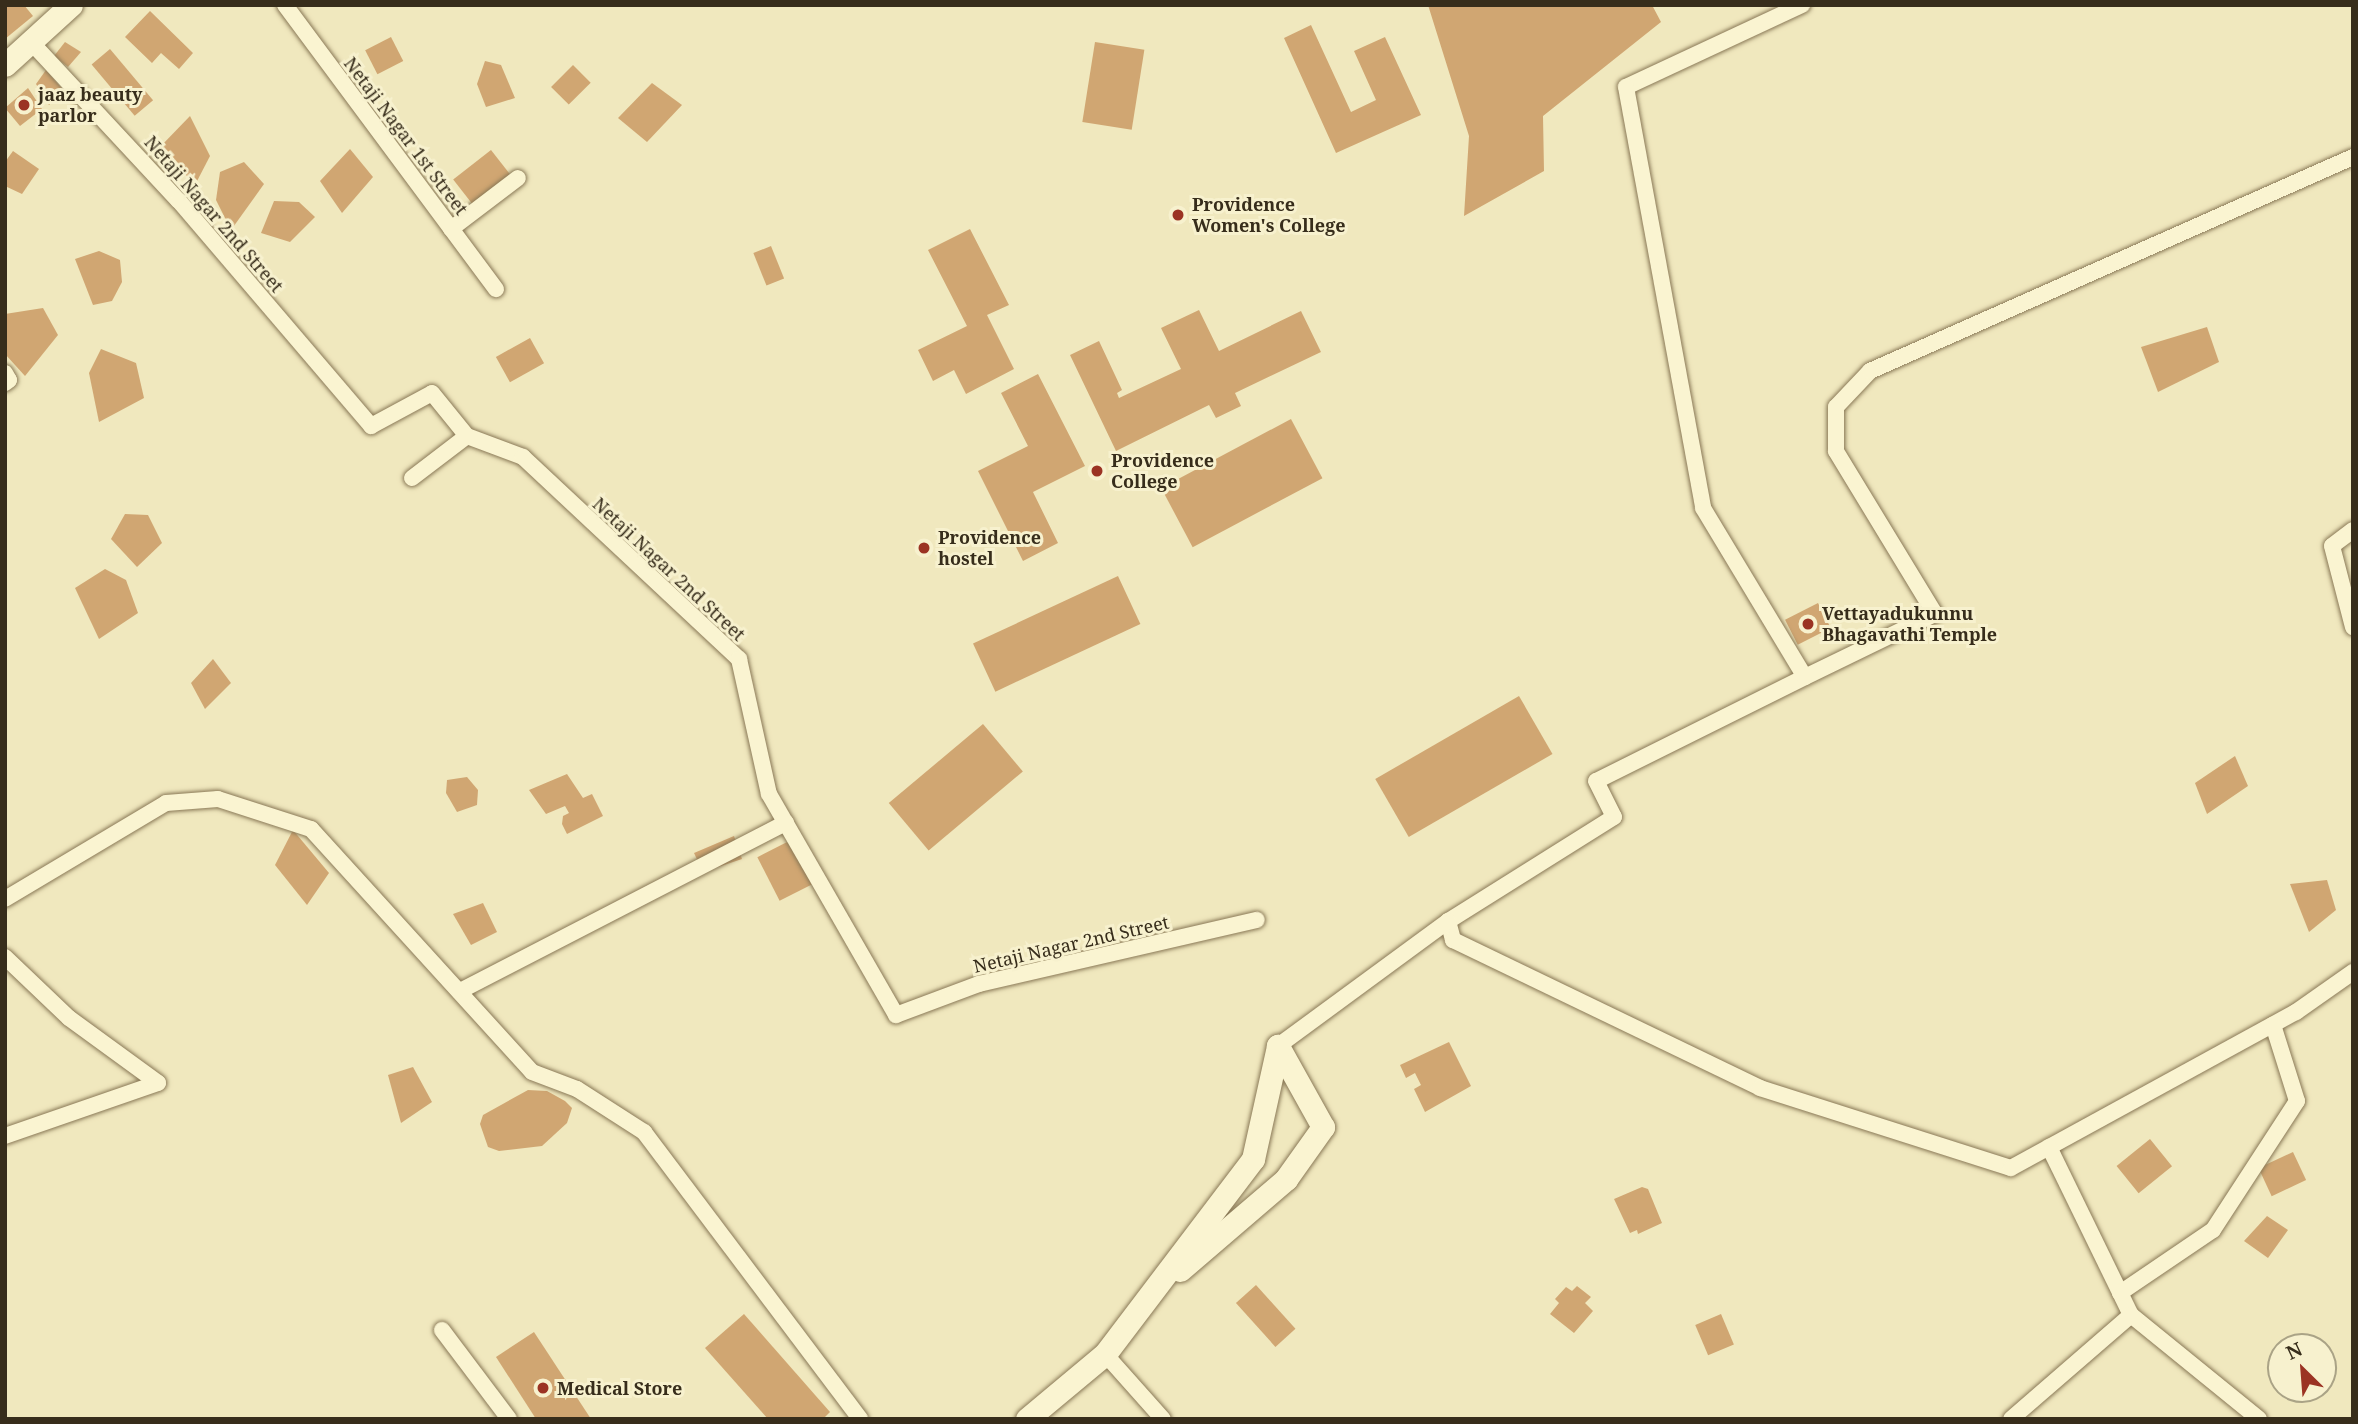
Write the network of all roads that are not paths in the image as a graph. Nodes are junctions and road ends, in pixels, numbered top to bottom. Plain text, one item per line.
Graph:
1 (71, 5) edge
2 (285, 5) edge
3 (1802, 5) edge
4 (31, 42) junction
5 (5, 65) edge
6 (2353, 157) edge
7 (518, 178) dead end
8 (451, 229) junction
9 (496, 289) dead end
10 (5, 373) edge
11 (5, 383) edge
12 (467, 436) junction
13 (412, 478) dead end
14 (2353, 530) edge
15 (2353, 627) edge
16 (1805, 677) junction
17 (786, 823) junction
18 (5, 899) edge
19 (1257, 920) dead end
20 (1448, 921) junction
21 (5, 957) edge
22 (2353, 972) edge
23 (460, 991) junction
24 (2273, 1025) junction
25 (1278, 1046) junction
26 (5, 1136) edge
27 (2049, 1147) junction
28 (2120, 1293) junction
29 (1151, 1294) junction
30 (2131, 1315) junction
31 (442, 1329) dead end
32 (1105, 1354) junction
33 (509, 1419) edge
34 (860, 1419) edge
35 (1027, 1419) edge
36 (1163, 1419) edge
37 (2011, 1419) edge
38 (2259, 1419) edge

1 - 4 street
2 - 8 street, Netaji Nagar 1st Street
3 - 16 street
4 - 5 street
4 - 12 street, Netaji Nagar 2nd Street
6 - 16 street
7 - 8 street
8 - 9 street, Netaji Nagar 1st Street
10 - 11 street
12 - 13 street
12 - 17 street, Netaji Nagar 2nd Street
14 - 15 street
16 - 20 street
17 - 19 street, Netaji Nagar 2nd Street
17 - 23 street
18 - 23 street
20 - 25 street
20 - 27 street
21 - 26 street
22 - 24 street
23 - 34 street
24 - 27 street
24 - 28 street
25 - 29 street
25 - 29 street
27 - 28 street
28 - 30 street
29 - 32 street
30 - 37 street
30 - 38 street
31 - 33 street
32 - 35 street
32 - 36 street

